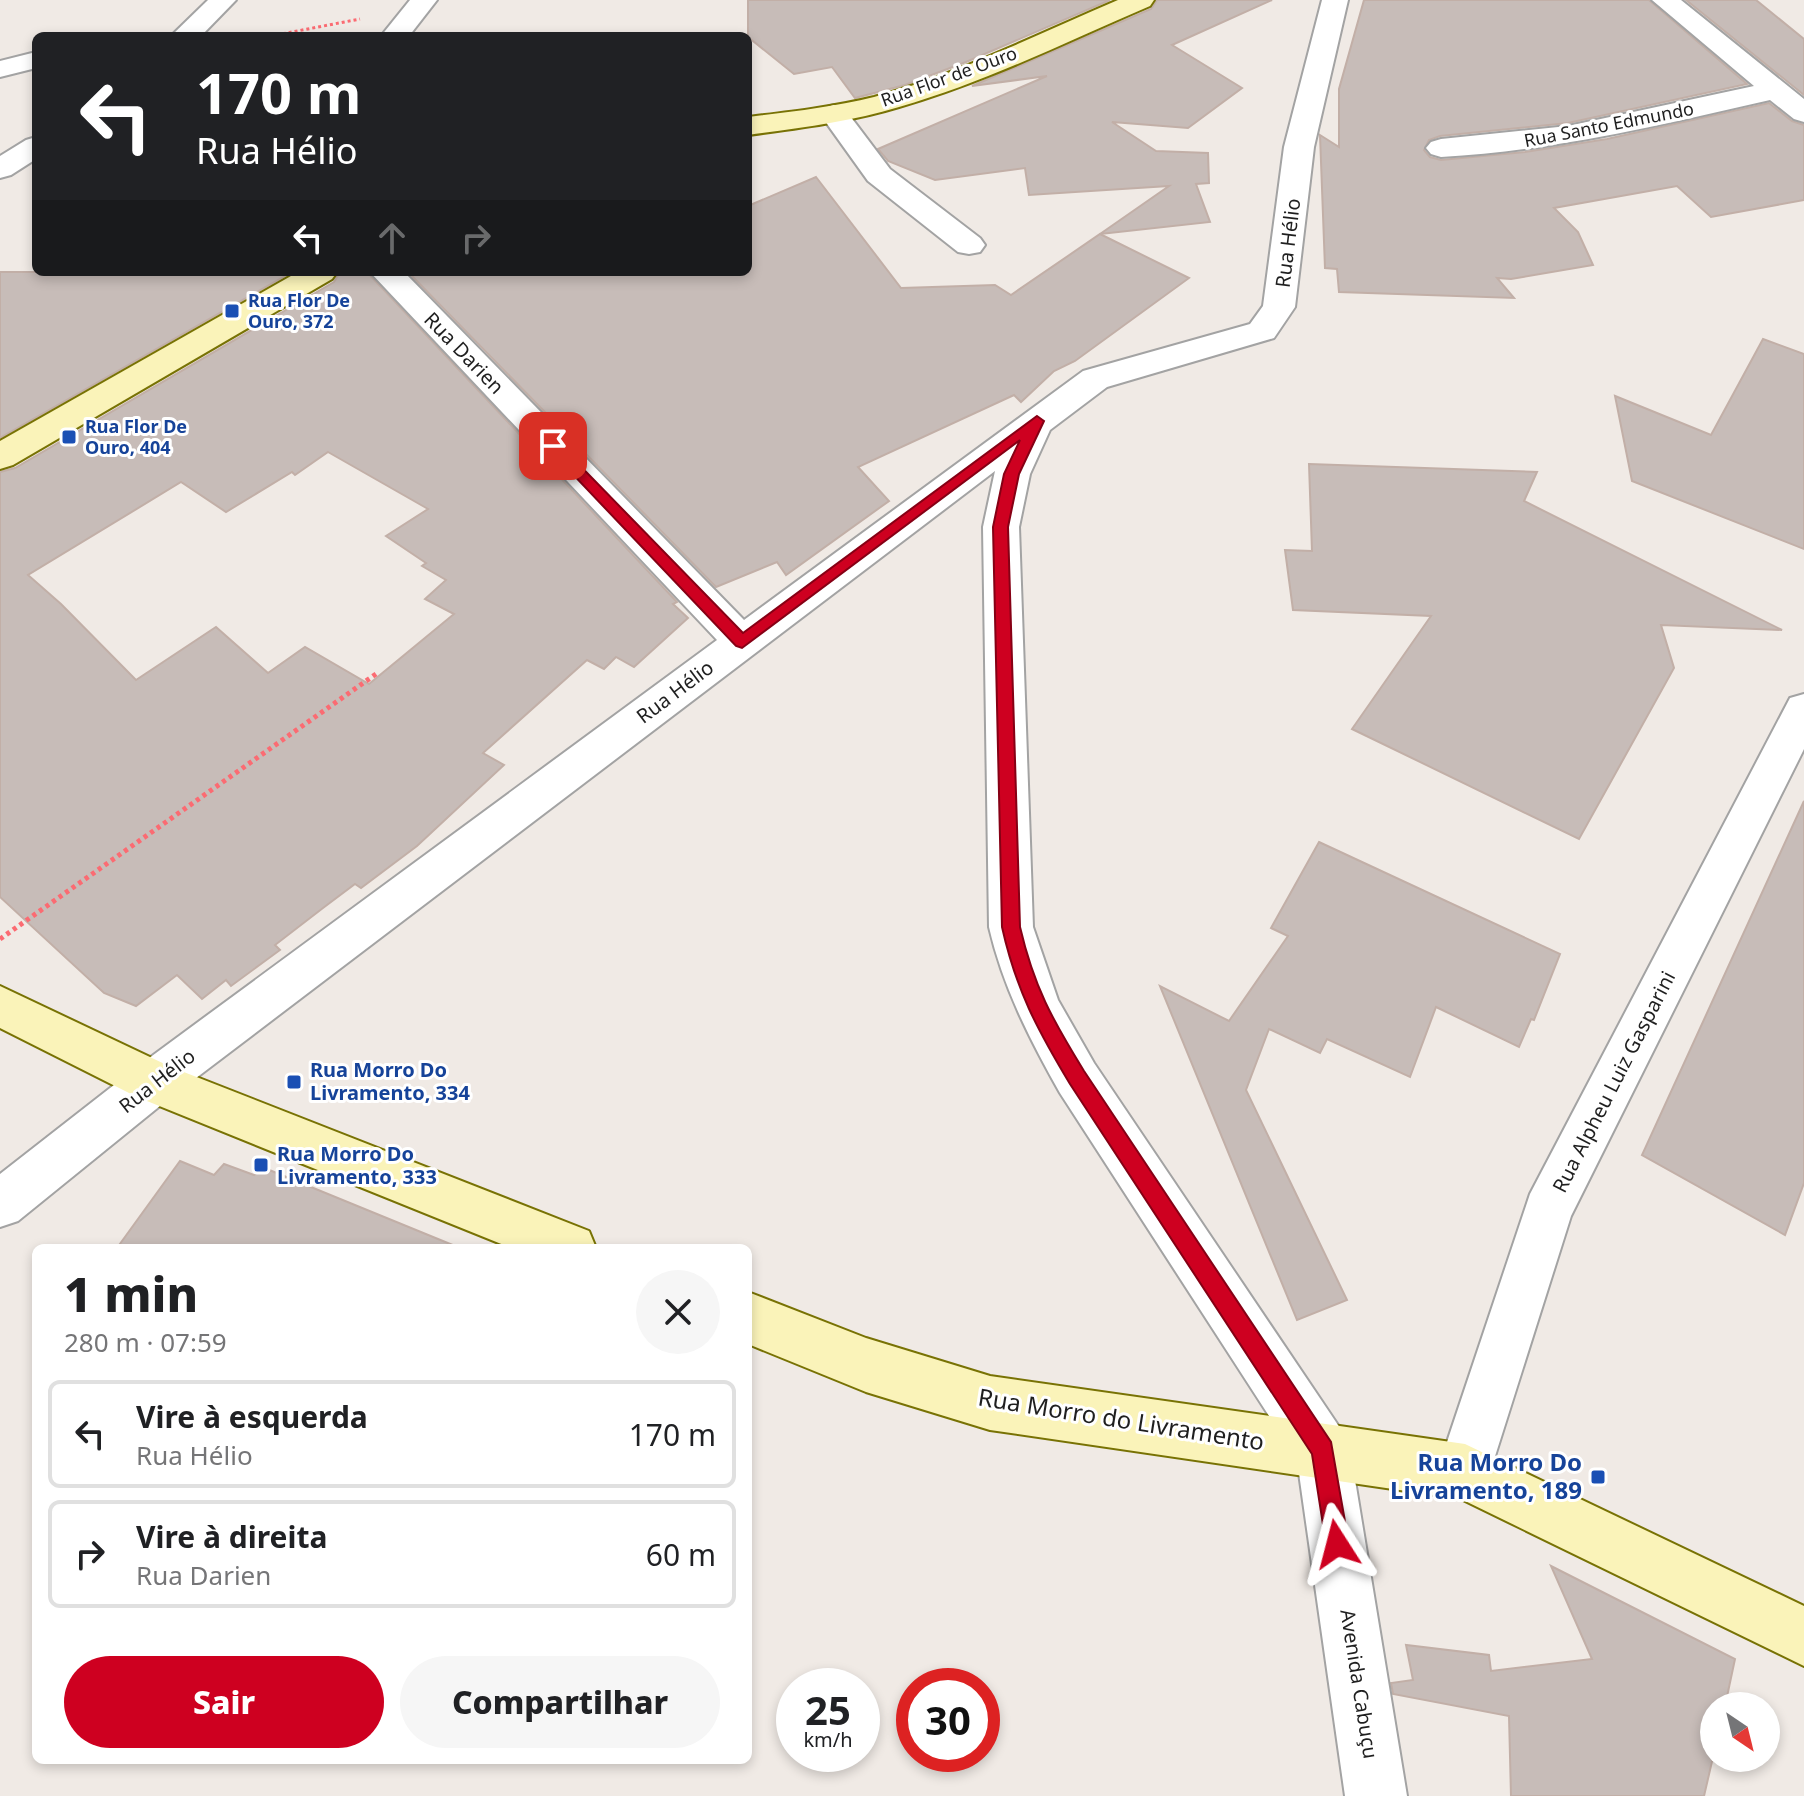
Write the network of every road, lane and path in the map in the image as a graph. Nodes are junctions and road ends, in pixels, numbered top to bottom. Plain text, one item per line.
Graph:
1 (223, 0) edge
2 (1141, 0) edge
3 (1335, 0) edge
4 (1665, 0) edge
5 (420, 4) edge
6 (181, 32) edge
7 (290, 32) edge
8 (398, 32) edge
9 (32, 61) edge
10 (0, 69) edge
11 (1776, 90) junction
12 (1804, 113) edge
13 (834, 114) junction
14 (752, 125) edge
15 (1441, 148) dead end
16 (32, 149) edge
17 (0, 169) edge
18 (969, 245) dead end
19 (314, 276) edge
20 (390, 276) edge
21 (1037, 421) junction
22 (0, 457) edge
23 (742, 642) junction
24 (376, 674) dead end
25 (1804, 709) edge
26 (0, 939) edge
27 (0, 1006) edge
28 (154, 1082) junction
29 (0, 1204) edge
30 (561, 1244) edge
31 (752, 1320) edge
32 (1323, 1450) junction
33 (1465, 1472) junction
34 (1804, 1637) edge
35 (1376, 1796) edge

1 - 6 street
2 - 13 street, Rua Flor de Ouro
3 - 21 street, Rua Hélio
4 - 11 street
5 - 7 path
5 - 8 street
9 - 10 street
11 - 12 street
11 - 15 street, Rua Santo Edmundo
13 - 14 street, Rua Flor de Ouro
13 - 18 street
16 - 17 street
19 - 22 street
20 - 23 street, Rua Darien
21 - 23 street, Rua Hélio
21 - 32 street, Avenida Cabuçu
23 - 28 street, Rua Hélio
24 - 26 path
25 - 33 street, Rua Alpheu Luiz Gasparini
27 - 28 street
28 - 29 street, Rua Hélio
28 - 30 street
31 - 32 street, Rua Morro do Livramento
32 - 33 street, Rua Morro do Livramento
32 - 35 street, Avenida Cabuçu
33 - 34 street, Rua Morro do Livramento

